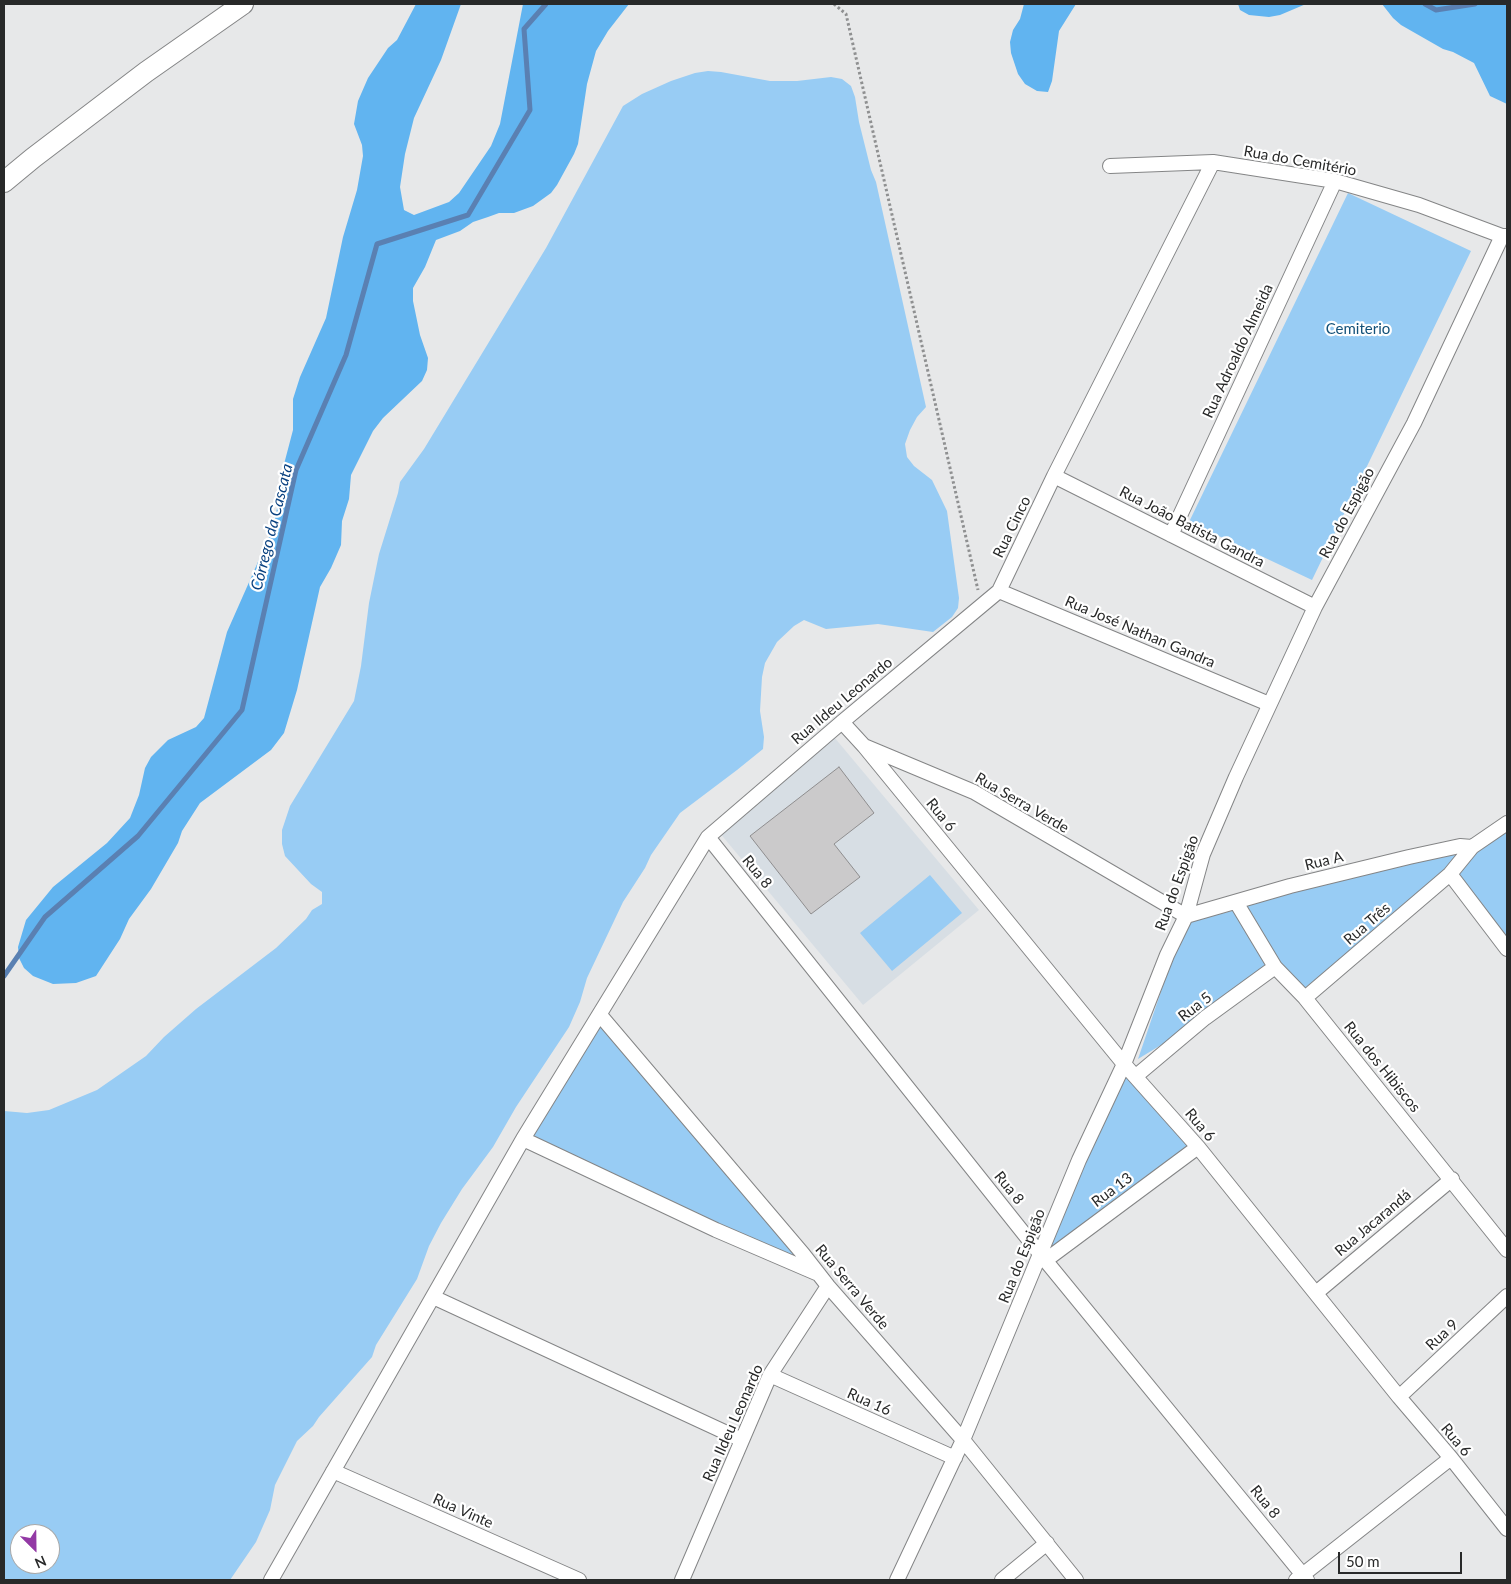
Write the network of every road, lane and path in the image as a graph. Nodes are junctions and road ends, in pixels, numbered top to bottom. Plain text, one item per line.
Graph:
1 (243, 4) edge
2 (834, 4) edge
3 (1213, 162) junction
4 (1110, 166) dead end
5 (1335, 181) junction
6 (4, 182) edge
7 (1504, 236) edge
8 (1054, 476) junction
9 (1170, 535) junction
10 (999, 591) junction
11 (982, 605) junction
12 (1315, 607) junction
13 (1269, 704) junction
14 (842, 722) junction
15 (864, 746) junction
16 (1507, 823) edge
17 (708, 837) junction
18 (1472, 847) junction
19 (1450, 874) junction
20 (1236, 902) junction
21 (1186, 916) junction
22 (1507, 949) edge
23 (1276, 967) junction
24 (1305, 998) junction
25 (600, 1016) junction
26 (1124, 1064) junction
27 (1136, 1076) junction
28 (523, 1139) junction
29 (1198, 1147) junction
30 (1452, 1179) junction
31 (1507, 1250) edge
32 (1044, 1257) junction
33 (818, 1274) junction
34 (828, 1286) junction
35 (1316, 1293) junction
36 (1507, 1296) edge
37 (433, 1297) junction
38 (770, 1375) junction
39 (1399, 1397) junction
40 (742, 1440) junction
41 (963, 1440) junction
42 (955, 1458) junction
43 (1451, 1458) junction
44 (333, 1471) junction
45 (1507, 1529) edge
46 (1047, 1544) junction
47 (1302, 1578) edge
48 (271, 1580) edge
49 (579, 1580) edge
50 (682, 1580) edge
51 (898, 1580) edge
52 (1002, 1580) edge
53 (1076, 1580) edge

1 - 6 street
2 - 11 path
3 - 4 street, Rua do Cemitério
3 - 5 street, Rua do Cemitério
3 - 8 street, Rua Cinco
5 - 7 street, Rua do Cemitério
5 - 9 street, Rua Adroaldo Almeida
7 - 12 street, Rua do Espigão
8 - 9 street, Rua João Batista Gandra
8 - 10 street, Rua Cinco
9 - 12 street, Rua João Batista Gandra
10 - 11 street, Rua Ildeu Leonardo
10 - 13 street, Rua José Nathan Gandra
11 - 14 street, Rua Ildeu Leonardo
12 - 13 street, Rua do Espigão
13 - 21 street, Rua do Espigão
14 - 15 street, Rua Serra Verde
14 - 17 street, Rua Ildeu Leonardo
15 - 21 street, Rua Serra Verde
15 - 26 street, Rua 6
16 - 18 street
17 - 25 street, Rua Ildeu Leonardo
17 - 32 street, Rua 8
18 - 19 street, Rua Três
18 - 20 street, Rua A
19 - 22 street
19 - 24 street, Rua Três
20 - 21 street, Rua A
20 - 23 street, Rua dos Hibiscos
21 - 26 street, Rua do Espigão
23 - 24 street, Rua dos Hibiscos
23 - 27 street, Rua 5
24 - 30 street, Rua dos Hibiscos
25 - 28 street, Rua Ildeu Leonardo
25 - 33 street, Rua Serra Verde
26 - 27 street, Rua 6
26 - 32 street, Rua do Espigão
27 - 29 street, Rua 6
28 - 33 street
28 - 37 street, Rua Ildeu Leonardo
29 - 32 street, Rua 13
29 - 35 street, Rua 6
30 - 31 street, Rua dos Hibiscos
30 - 35 street, Rua Jacarandá
32 - 41 street, Rua do Espigão
32 - 47 street, Rua 8
33 - 34 street, Rua Serra Verde
34 - 38 street, Rua Ildeu Leonardo
34 - 41 street, Rua Serra Verde
35 - 39 street, Rua 6
36 - 39 street, Rua 9
37 - 40 street
37 - 44 street, Rua Ildeu Leonardo
38 - 40 street, Rua Ildeu Leonardo
38 - 42 street, Rua 16
39 - 43 street, Rua 6
40 - 50 street, Rua Ildeu Leonardo
41 - 42 street, Rua do Espigão
41 - 46 street, Rua Serra Verde
42 - 51 street, Rua do Espigão
43 - 45 street, Rua 6
43 - 47 street
44 - 48 street, Rua Ildeu Leonardo
44 - 49 street, Rua Vinte
46 - 52 street
46 - 53 street, Rua Serra Verde

